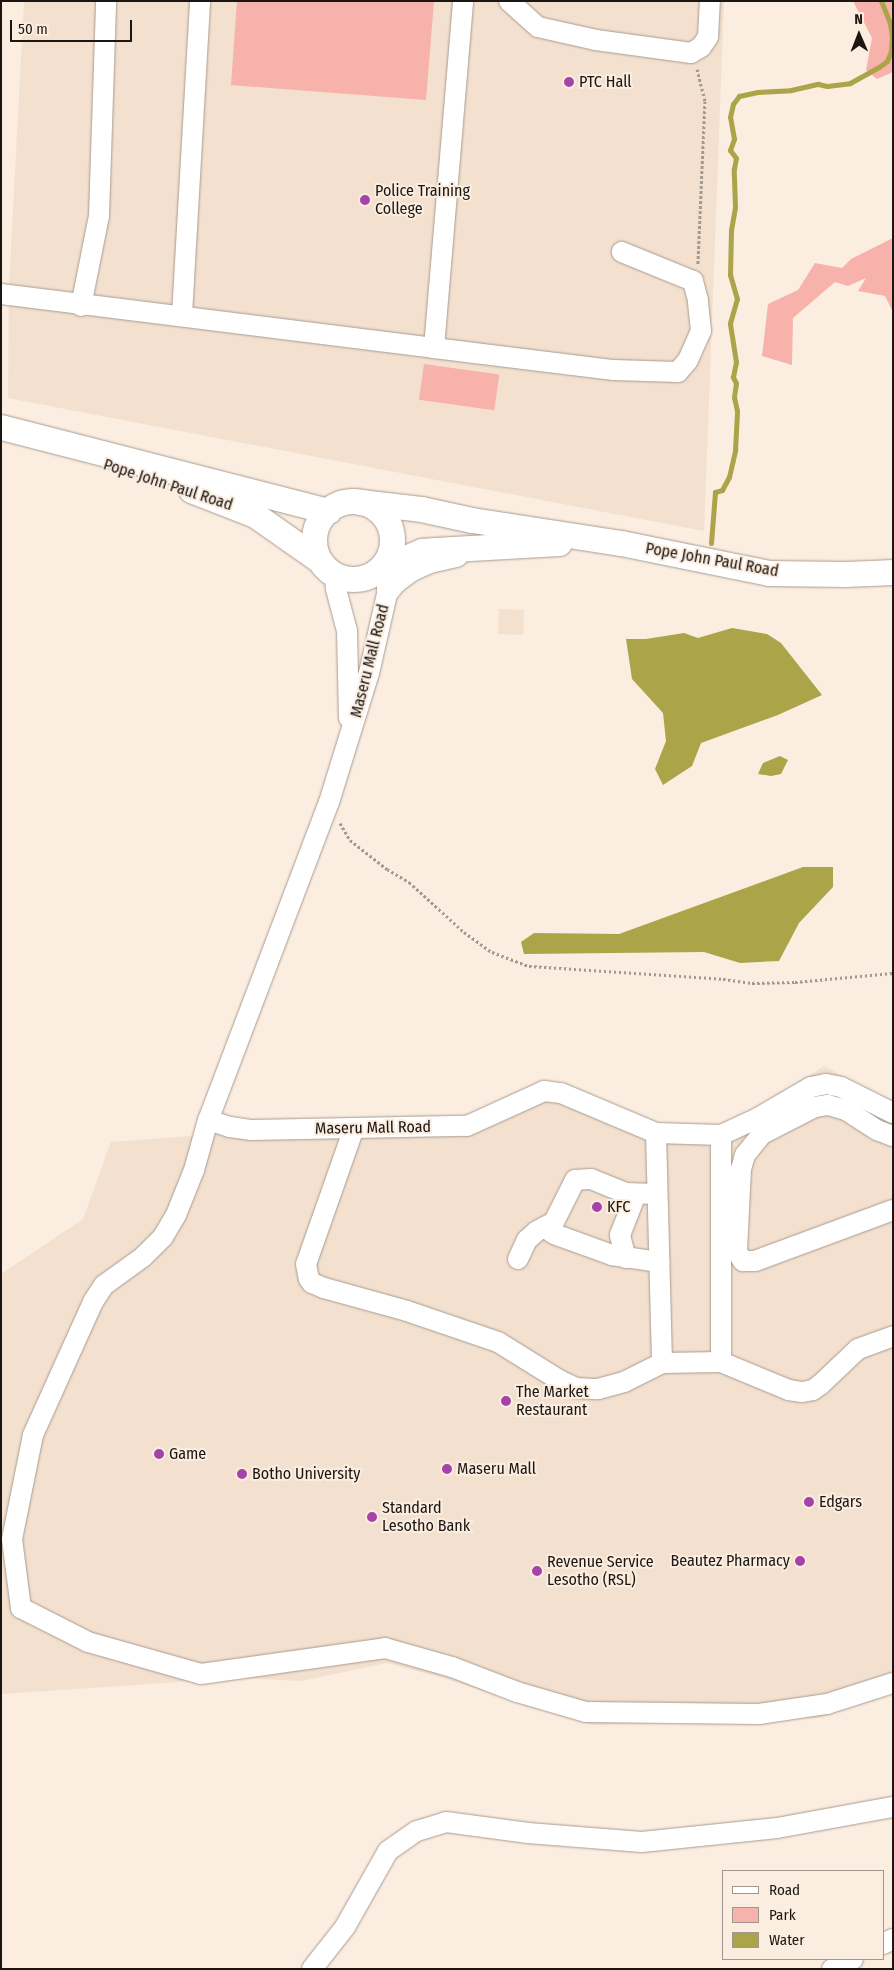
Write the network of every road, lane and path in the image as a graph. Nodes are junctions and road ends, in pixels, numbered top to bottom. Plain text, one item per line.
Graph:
1 (106, 1) edge
2 (200, 1) edge
3 (463, 1) edge
4 (509, 1) edge
5 (710, 1) edge
6 (691, 53) junction
7 (622, 252) dead end
8 (693, 281) junction
9 (1, 294) edge
10 (81, 306) junction
11 (182, 315) junction
12 (434, 348) junction
13 (1, 427) edge
14 (35, 435) junction
15 (360, 502) junction
16 (328, 511) junction
17 (621, 543) junction
18 (486, 547) junction
19 (384, 564) junction
20 (327, 567) junction
21 (893, 572) edge
22 (387, 594) junction
23 (344, 757) junction
24 (329, 802) junction
25 (893, 973) edge
26 (893, 1113) edge
27 (208, 1120) junction
28 (760, 1126) junction
29 (354, 1128) junction
30 (656, 1133) junction
31 (721, 1135) junction
32 (893, 1136) edge
33 (636, 1194) junction
34 (657, 1194) junction
35 (893, 1210) edge
36 (544, 1227) junction
37 (626, 1258) junction
38 (518, 1259) dead end
39 (660, 1262) junction
40 (893, 1336) edge
41 (721, 1362) junction
42 (662, 1363) junction
43 (893, 1683) edge
44 (893, 1807) edge
45 (851, 1960) edge
46 (312, 1969) edge
47 (832, 1969) edge

1 - 10 street
2 - 11 street
3 - 12 street
4 - 6 street
5 - 6 street
6 - 8 path
7 - 8 street
8 - 12 street
9 - 10 street
10 - 11 street
11 - 12 street
13 - 14 main road, Pope John Paul Road
14 - 16 main road, Pope John Paul Road
14 - 20 main road, Pope John Paul Road
15 - 16 main road
15 - 17 main road, Pope John Paul Road
15 - 19 main road
16 - 20 main road
17 - 18 main road, Pope John Paul Road
17 - 21 main road, Pope John Paul Road
18 - 19 main road, Pope John Paul Road
18 - 22 street
19 - 20 main road
19 - 22 street, Maseru Mall Road
20 - 23 street, Maseru Mall Road
22 - 23 street, Maseru Mall Road
23 - 24 street, Maseru Mall Road
24 - 25 path
24 - 27 street, Maseru Mall Road
26 - 28 street, Maseru Mall Road
27 - 29 street, Maseru Mall Road
27 - 43 street
28 - 31 street, Maseru Mall Road
28 - 32 street
28 - 35 street
29 - 30 street, Maseru Mall Road
29 - 42 street
30 - 31 street, Maseru Mall Road
30 - 34 street
31 - 41 street
33 - 34 street
33 - 36 street
33 - 37 street
34 - 39 street
36 - 37 street
36 - 38 street
37 - 39 street
39 - 42 street
40 - 41 street
41 - 42 street
44 - 46 street
45 - 47 street

